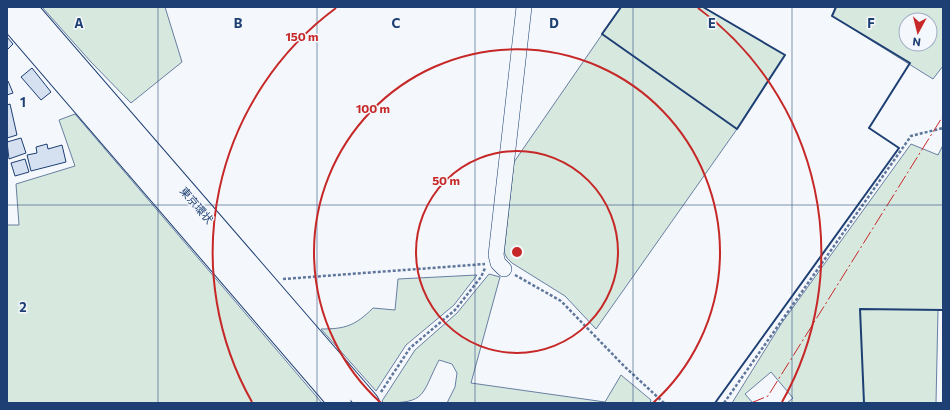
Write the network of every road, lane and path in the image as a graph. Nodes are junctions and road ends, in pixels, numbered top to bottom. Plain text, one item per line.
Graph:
1 (25, 7) edge
2 (524, 7) edge
3 (7, 16) edge
4 (943, 128) edge
5 (504, 269) joint
6 (261, 280) junction
7 (374, 398) edge
8 (340, 403) edge
9 (664, 403) edge
10 (724, 403) edge

1 - 6 highway, 東京環状
2 - 5 street
3 - 8 highway, 東京環状
4 - 10 path
5 - 9 path
6 - 7 highway, 東京環状
6 - 7 path

